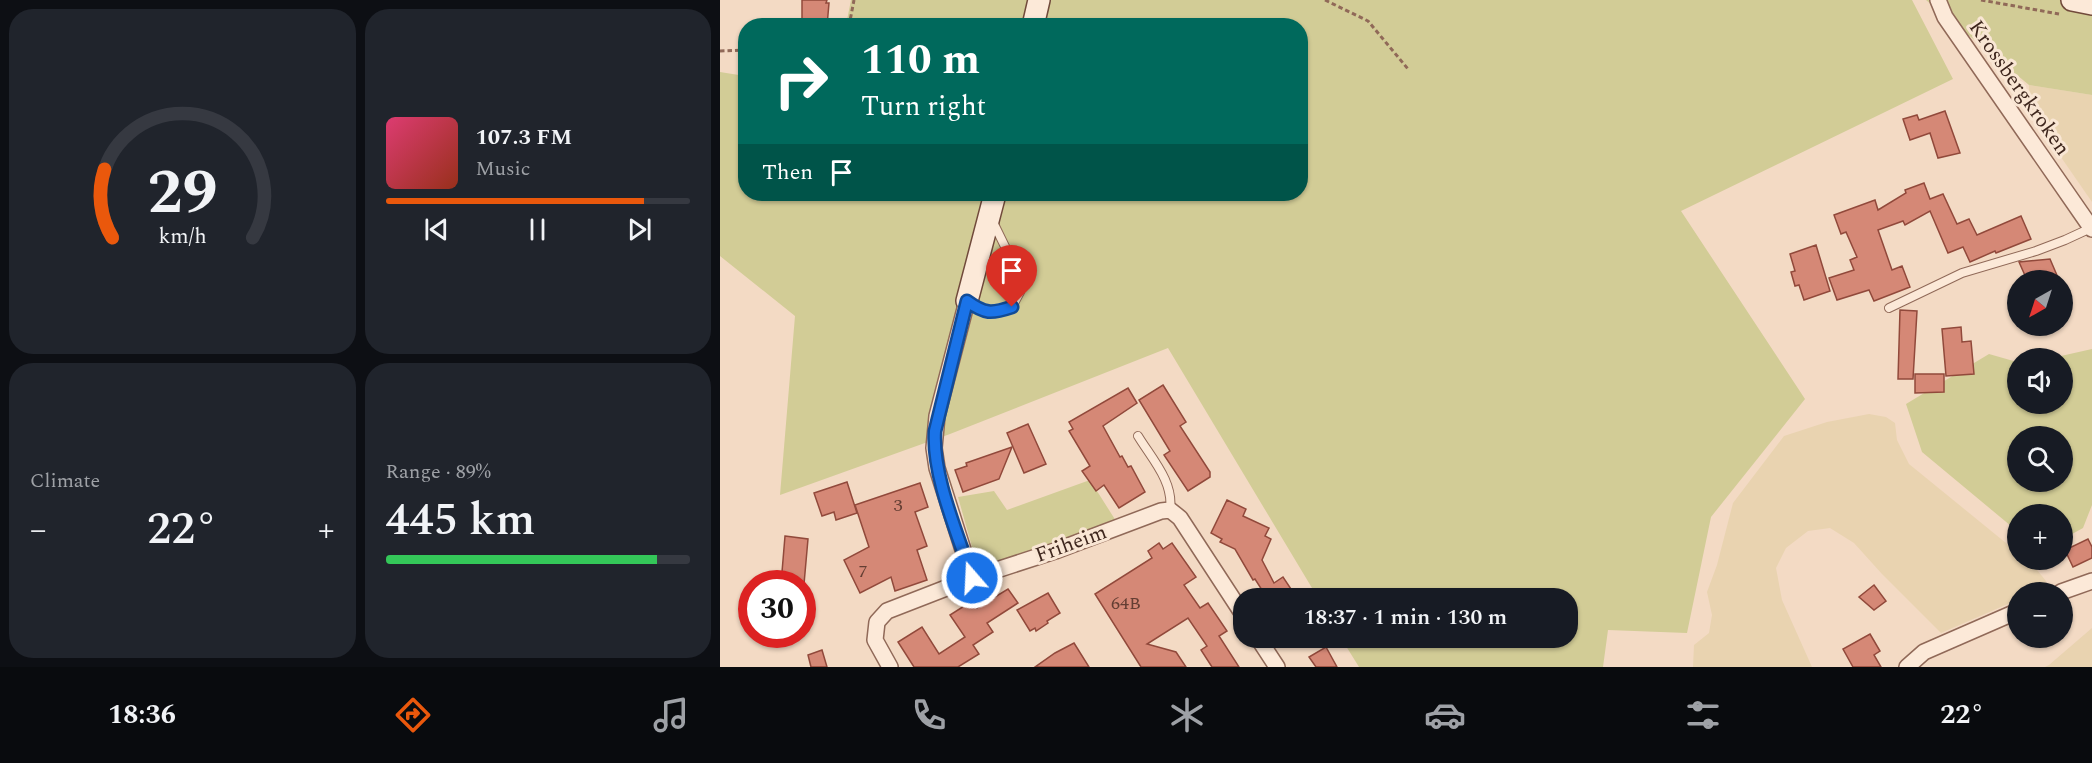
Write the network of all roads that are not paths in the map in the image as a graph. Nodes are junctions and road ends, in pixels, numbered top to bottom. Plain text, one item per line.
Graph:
1 (1039, 0) edge
2 (1938, 0) edge
3 (2092, 4) edge
4 (2065, 7) edge
5 (1035, 18) edge
6 (993, 201) edge
7 (990, 216) junction
8 (2091, 228) edge
9 (967, 301) junction
10 (1889, 308) dead end
11 (1138, 436) dead end
12 (1170, 510) junction
13 (972, 578) junction
14 (2092, 581) edge
15 (2073, 588) edge
16 (1233, 599) edge
17 (2007, 616) edge
18 (1265, 648) edge
19 (890, 667) edge
20 (1277, 667) edge
21 (1907, 667) edge

1 - 5 street
2 - 8 street, Krossbergkroken
3 - 4 street
6 - 7 street
7 - 9 street
7 - 9 lane
8 - 10 lane, Krossbergkroken
9 - 13 street
11 - 12 lane
12 - 13 street, Friheim
12 - 16 street
13 - 19 street, Friheim
14 - 15 street
17 - 21 street
18 - 20 street

